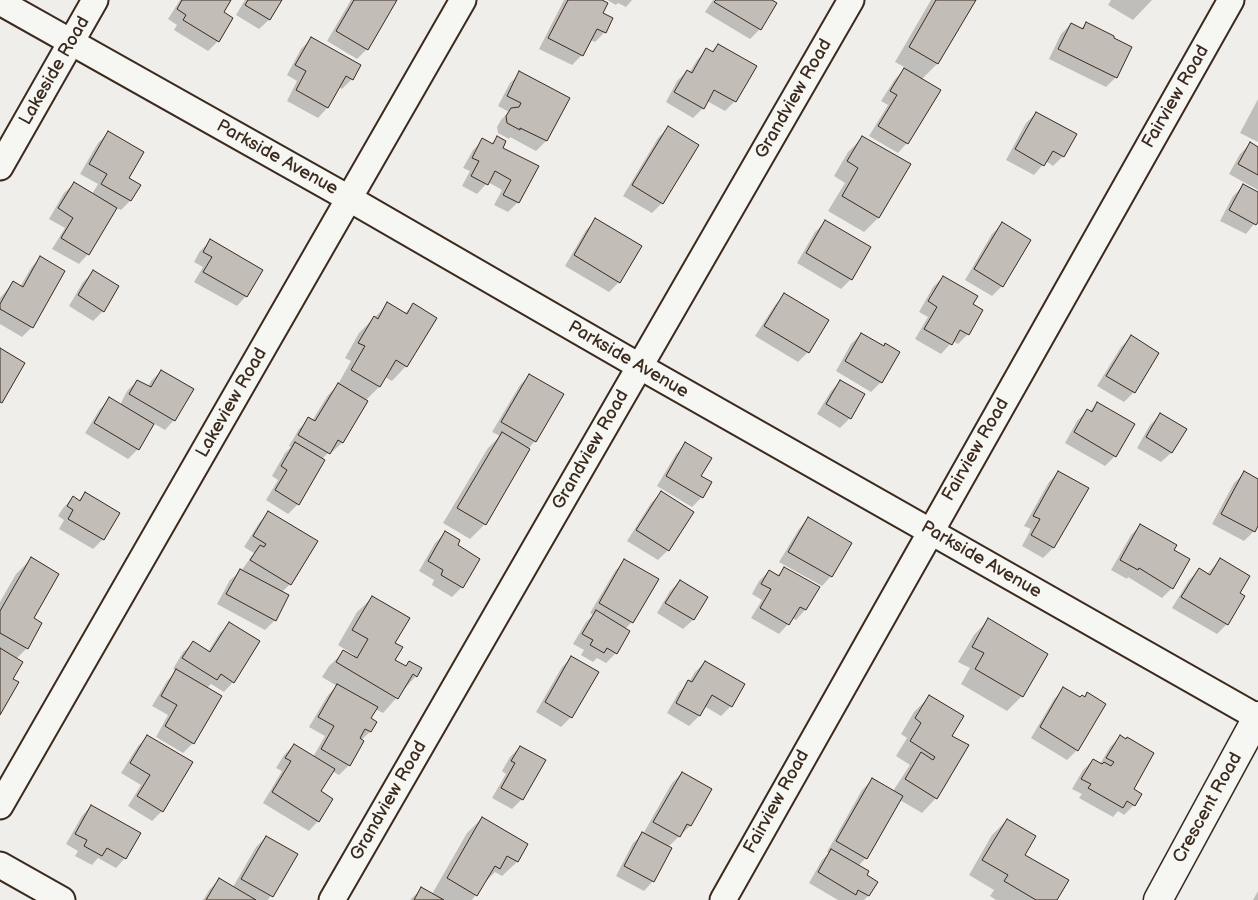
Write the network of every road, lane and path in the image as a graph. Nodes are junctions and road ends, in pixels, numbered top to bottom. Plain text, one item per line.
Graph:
1 (95, 0) edge
2 (463, 0) edge
3 (851, 0) edge
4 (1232, 0) edge
5 (0, 2) edge
6 (71, 42) junction
7 (0, 167) edge
8 (350, 198) junction
9 (639, 366) junction
10 (930, 531) junction
11 (1258, 716) edge
12 (0, 806) edge
13 (0, 865) edge
14 (62, 900) edge
15 (332, 900) edge
16 (722, 900) edge
17 (1158, 900) edge

1 - 6 street, Lakeside Road
2 - 8 street, Lakeview Road
3 - 9 street, Grandview Road
4 - 10 street, Fairview Road
5 - 6 street, Parkside Avenue
6 - 7 street, Lakeside Road
6 - 8 street, Parkside Avenue
8 - 9 street, Parkside Avenue
8 - 12 street, Lakeview Road
9 - 10 street, Parkside Avenue
9 - 15 street, Grandview Road
10 - 11 street, Parkside Avenue
10 - 16 street, Fairview Road
11 - 17 street, Crescent Road
13 - 14 street

